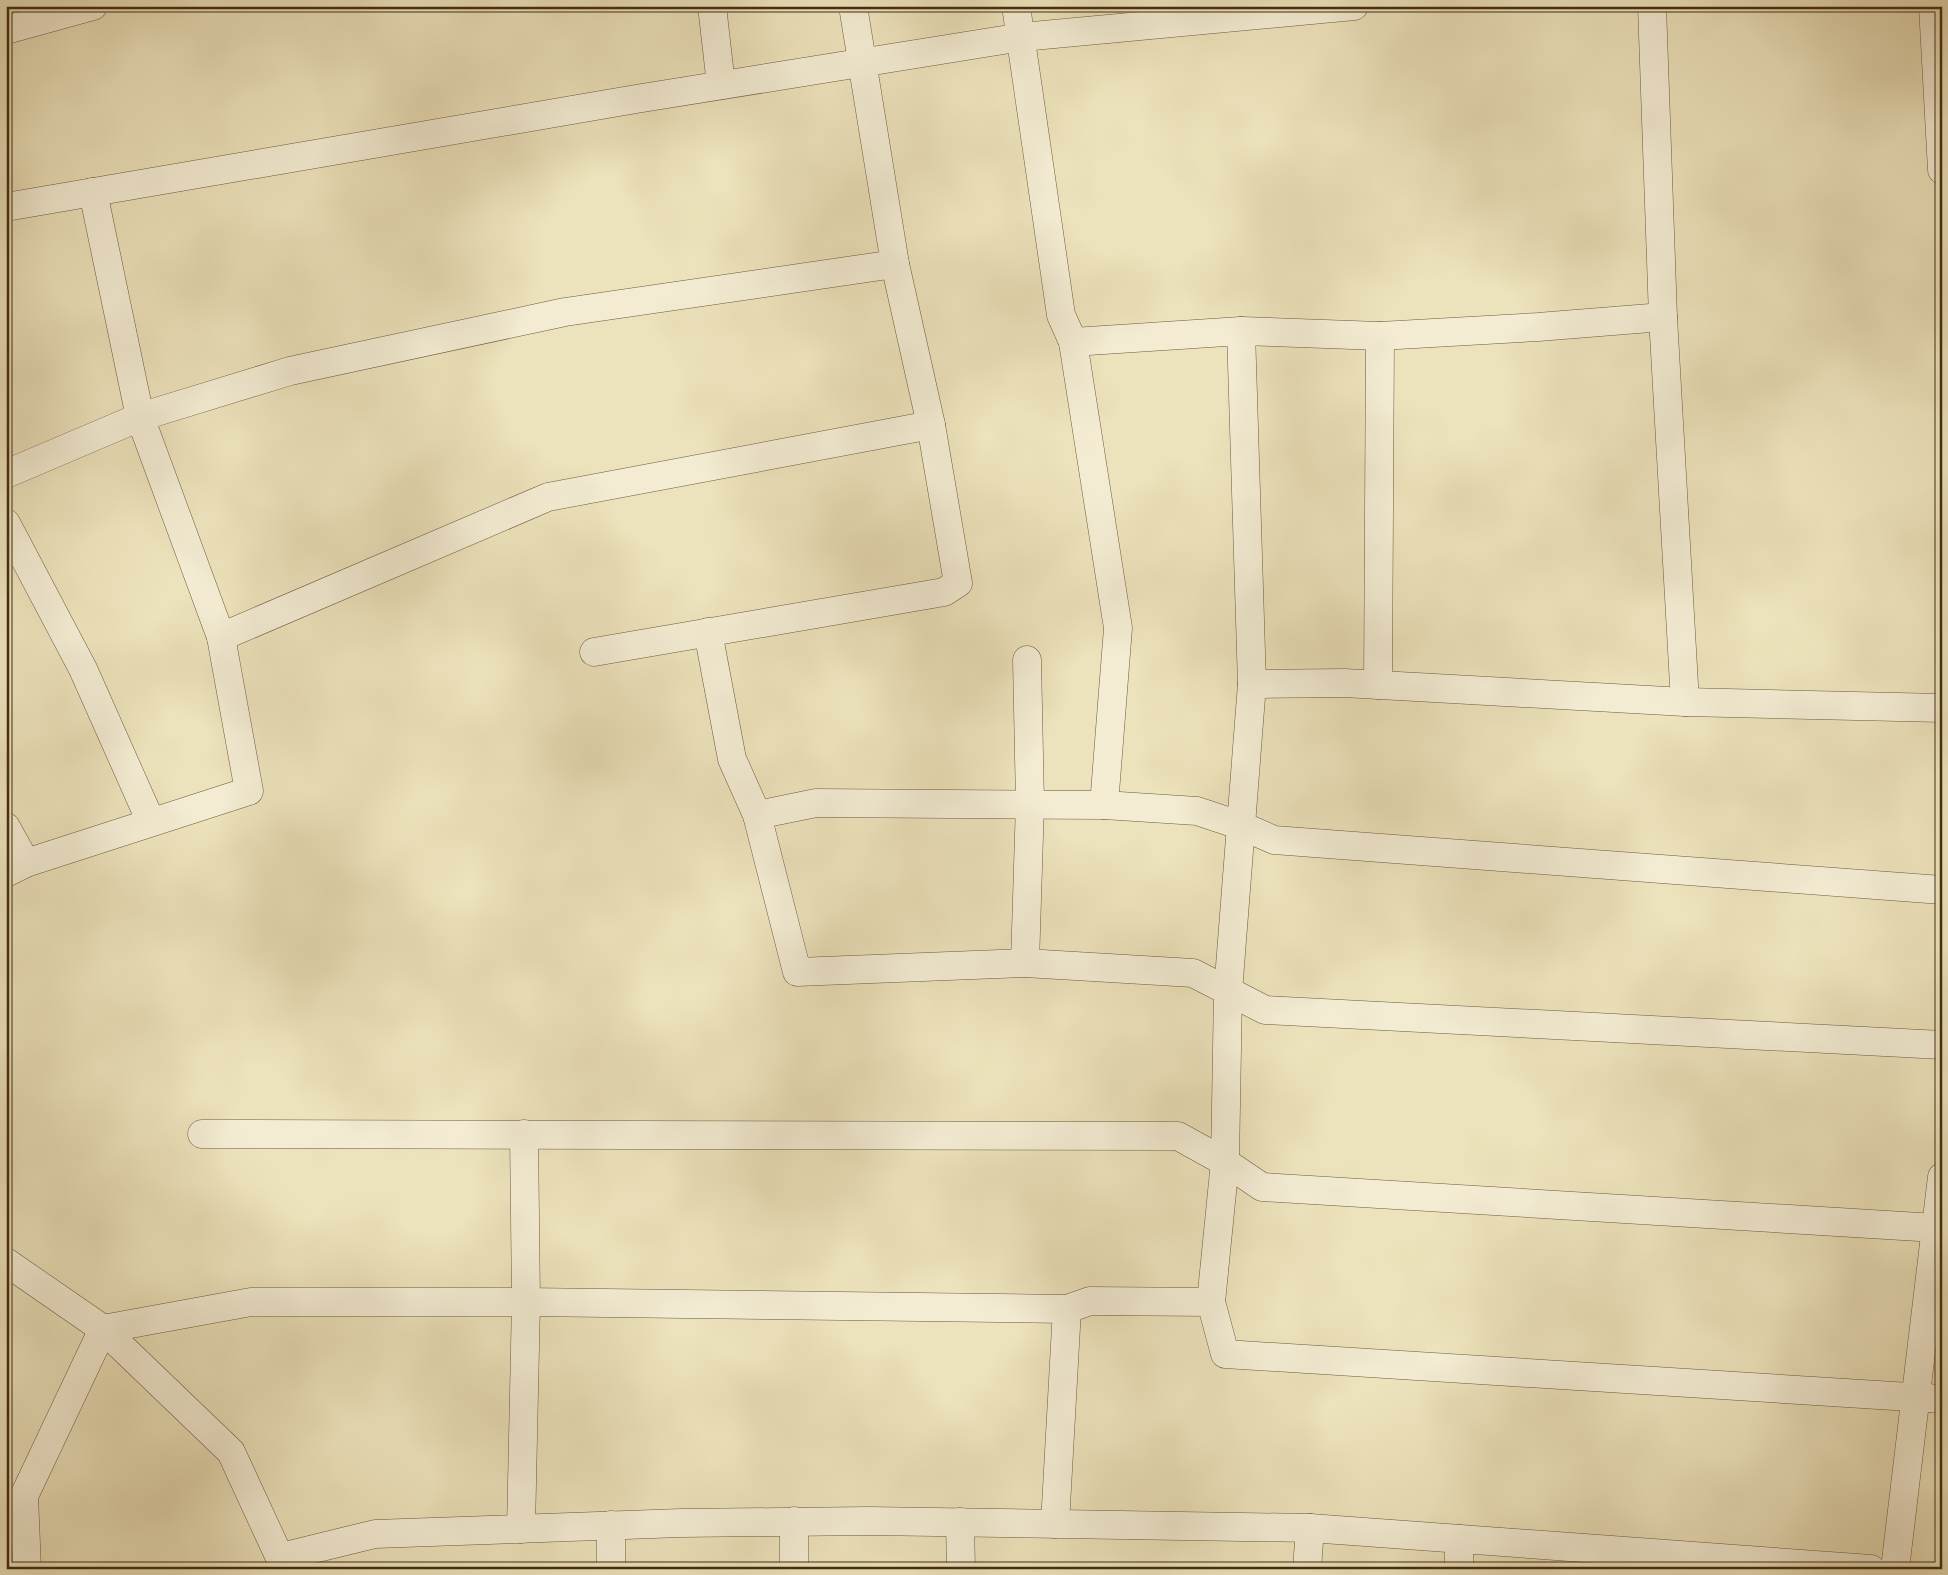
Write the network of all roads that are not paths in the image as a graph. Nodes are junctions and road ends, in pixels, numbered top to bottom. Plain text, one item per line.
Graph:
1 (93, 6) edge
2 (712, 6) edge
3 (854, 6) edge
4 (1016, 6) edge
5 (1354, 6) edge
6 (1652, 6) edge
7 (1933, 6) edge
8 (1320, 8) edge
9 (1161, 15) edge
10 (6, 30) edge
11 (1022, 37) junction
12 (861, 63) junction
13 (720, 85) junction
14 (1942, 170) edge
15 (93, 192) junction
16 (6, 207) edge
17 (895, 264) junction
18 (1663, 317) junction
19 (1241, 331) junction
20 (1380, 336) junction
21 (1073, 342) junction
22 (140, 417) junction
23 (932, 426) junction
24 (6, 474) edge
25 (6, 523) edge
26 (708, 632) junction
27 (221, 637) junction
28 (594, 652) dead end
29 (1027, 660) dead end
30 (1252, 684) junction
31 (1378, 685) junction
32 (1685, 702) junction
33 (1942, 708) edge
34 (1030, 803) junction
35 (1104, 805) junction
36 (757, 815) junction
37 (151, 822) junction
38 (1242, 826) junction
39 (6, 827) edge
40 (16, 868) edge
41 (1942, 890) edge
42 (1025, 963) junction
43 (1228, 992) junction
44 (1942, 1045) edge
45 (202, 1134) dead end
46 (524, 1134) junction
47 (1224, 1162) junction
48 (1942, 1177) edge
49 (1936, 1228) junction
50 (6, 1262) edge
51 (526, 1302) junction
52 (1211, 1302) junction
53 (1067, 1308) junction
54 (103, 1329) junction
55 (1929, 1398) edge
56 (794, 1521) junction
57 (960, 1522) junction
58 (1055, 1524) junction
59 (610, 1526) junction
60 (521, 1528) junction
61 (1310, 1528) junction
62 (1459, 1539) junction
63 (1626, 1560) edge
64 (283, 1563) edge
65 (1744, 1564) edge
66 (27, 1569) edge
67 (611, 1569) edge
68 (794, 1569) edge
69 (962, 1569) edge
70 (1307, 1569) edge
71 (1459, 1569) edge
72 (1871, 1569) edge
73 (1896, 1569) edge

1 - 10 street
2 - 13 street
3 - 12 street
4 - 11 street
5 - 8 street
6 - 18 street
7 - 14 street
8 - 9 street
9 - 11 street
11 - 12 street
11 - 21 street
12 - 13 street
12 - 17 street
13 - 15 street
15 - 16 street
15 - 22 street
17 - 22 street
17 - 23 street
18 - 20 street
18 - 32 street
19 - 20 street
19 - 21 street
19 - 30 street
20 - 31 street
21 - 35 street
22 - 24 street
22 - 27 street
23 - 26 street
23 - 27 street
25 - 37 street
26 - 28 street
26 - 36 street
27 - 37 street
29 - 34 street
30 - 31 street
30 - 38 street
31 - 32 street
32 - 33 street
34 - 35 street
34 - 36 street
34 - 42 street
35 - 38 street
36 - 42 street
37 - 40 street
38 - 41 street
38 - 43 street
39 - 40 street
42 - 43 street
43 - 44 street
43 - 47 street
45 - 46 street
46 - 47 street
46 - 51 street
47 - 49 street
47 - 52 street
48 - 49 street
49 - 55 street
50 - 54 street
51 - 53 street
51 - 54 street
51 - 60 street
52 - 53 street
52 - 55 street
53 - 58 street
54 - 64 street
54 - 66 street
55 - 73 street
56 - 57 street
56 - 59 street
56 - 68 street
57 - 58 street
57 - 69 street
58 - 61 street
59 - 60 street
59 - 67 street
60 - 64 street
61 - 62 street
61 - 70 street
62 - 63 street
62 - 71 street
63 - 65 street
65 - 72 street

